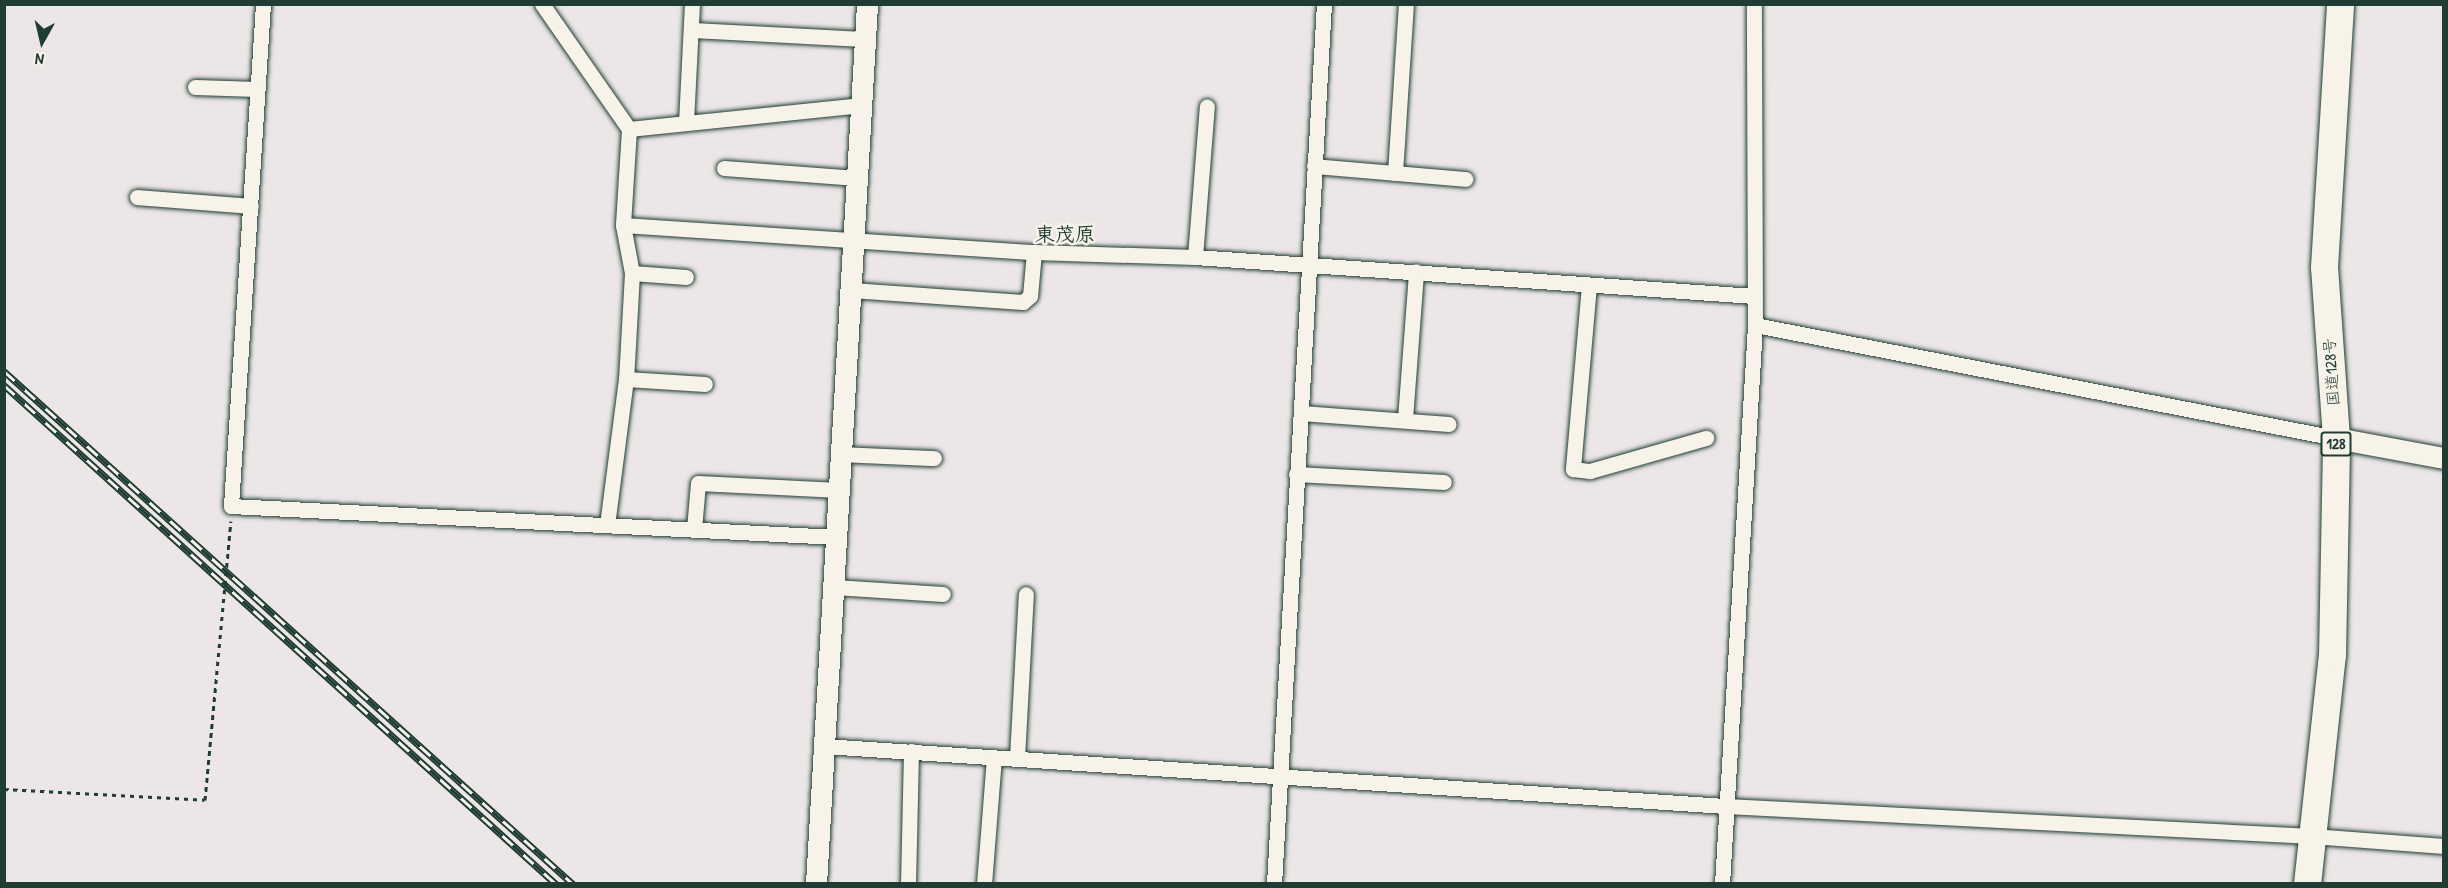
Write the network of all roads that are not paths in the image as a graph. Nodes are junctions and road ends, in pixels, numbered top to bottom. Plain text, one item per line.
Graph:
1 (263, 4) edge
2 (542, 4) edge
3 (692, 4) edge
4 (867, 4) edge
5 (1324, 4) edge
6 (1406, 4) edge
7 (1754, 4) edge
8 (2340, 4) edge
9 (691, 30) junction
10 (865, 39) junction
11 (195, 87) dead end
12 (257, 89) junction
13 (862, 105) junction
14 (1207, 106) dead end
15 (686, 122) junction
16 (629, 129) junction
17 (1314, 166) junction
18 (724, 168) dead end
19 (1395, 173) junction
20 (857, 178) junction
21 (1465, 179) dead end
22 (137, 197) dead end
23 (251, 206) junction
24 (623, 225) junction
25 (854, 238) junction
26 (1034, 252) junction
27 (1195, 257) junction
28 (1307, 265) junction
29 (1416, 272) junction
30 (632, 273) junction
31 (686, 277) dead end
32 (1589, 285) junction
33 (851, 290) junction
34 (1754, 296) junction
35 (1755, 326) junction
36 (626, 379) junction
37 (705, 384) dead end
38 (1301, 413) junction
39 (1405, 419) junction
40 (1449, 424) dead end
41 (1706, 438) dead end
42 (2336, 438) junction
43 (841, 454) junction
44 (934, 458) dead end
45 (2444, 458) edge
46 (1296, 474) junction
47 (1444, 482) dead end
48 (839, 490) junction
49 (607, 525) junction
50 (694, 529) junction
51 (836, 537) junction
52 (834, 587) junction
53 (943, 594) dead end
54 (1026, 594) dead end
55 (824, 746) junction
56 (911, 751) junction
57 (994, 757) junction
58 (1017, 758) junction
59 (1279, 774) junction
60 (1726, 806) junction
61 (2312, 836) junction
62 (2444, 846) edge
63 (816, 884) edge
64 (908, 884) edge
65 (984, 884) edge
66 (1274, 884) edge
67 (1722, 884) edge
68 (2307, 884) edge

1 - 12 street
2 - 16 street
3 - 9 street
4 - 10 street
5 - 17 street
6 - 19 street
7 - 34 street
8 - 42 highway, 国道128号 / 128
9 - 10 street
9 - 15 street
10 - 13 street
11 - 12 street
12 - 23 street
13 - 15 street
13 - 20 street
14 - 27 street
15 - 16 street
16 - 24 street
17 - 19 street
17 - 28 street
18 - 20 street
19 - 21 street
20 - 25 street
22 - 23 street
23 - 49 street
24 - 25 street
24 - 30 street
25 - 26 street
25 - 33 street
26 - 27 street
26 - 33 street
27 - 28 street
28 - 29 street
28 - 38 street
29 - 32 street
29 - 39 street
30 - 31 street
30 - 36 street
32 - 34 street
32 - 41 street
33 - 43 street
34 - 35 street
35 - 42 street
35 - 60 street
36 - 37 street
36 - 49 street
38 - 39 street
38 - 46 street
39 - 40 street
42 - 45 street
42 - 61 highway, 国道128号 / 128
43 - 44 street
43 - 48 street
46 - 47 street
46 - 59 street
48 - 50 street
48 - 51 street
49 - 50 street
50 - 51 street
51 - 52 street
52 - 53 street
52 - 55 street
54 - 58 street
55 - 56 street
55 - 63 street
56 - 57 street
56 - 64 street
57 - 58 street
57 - 65 street
58 - 59 street
59 - 60 street
59 - 66 street
60 - 61 street
60 - 67 street
61 - 62 street
61 - 68 highway, 国道128号 / 128

